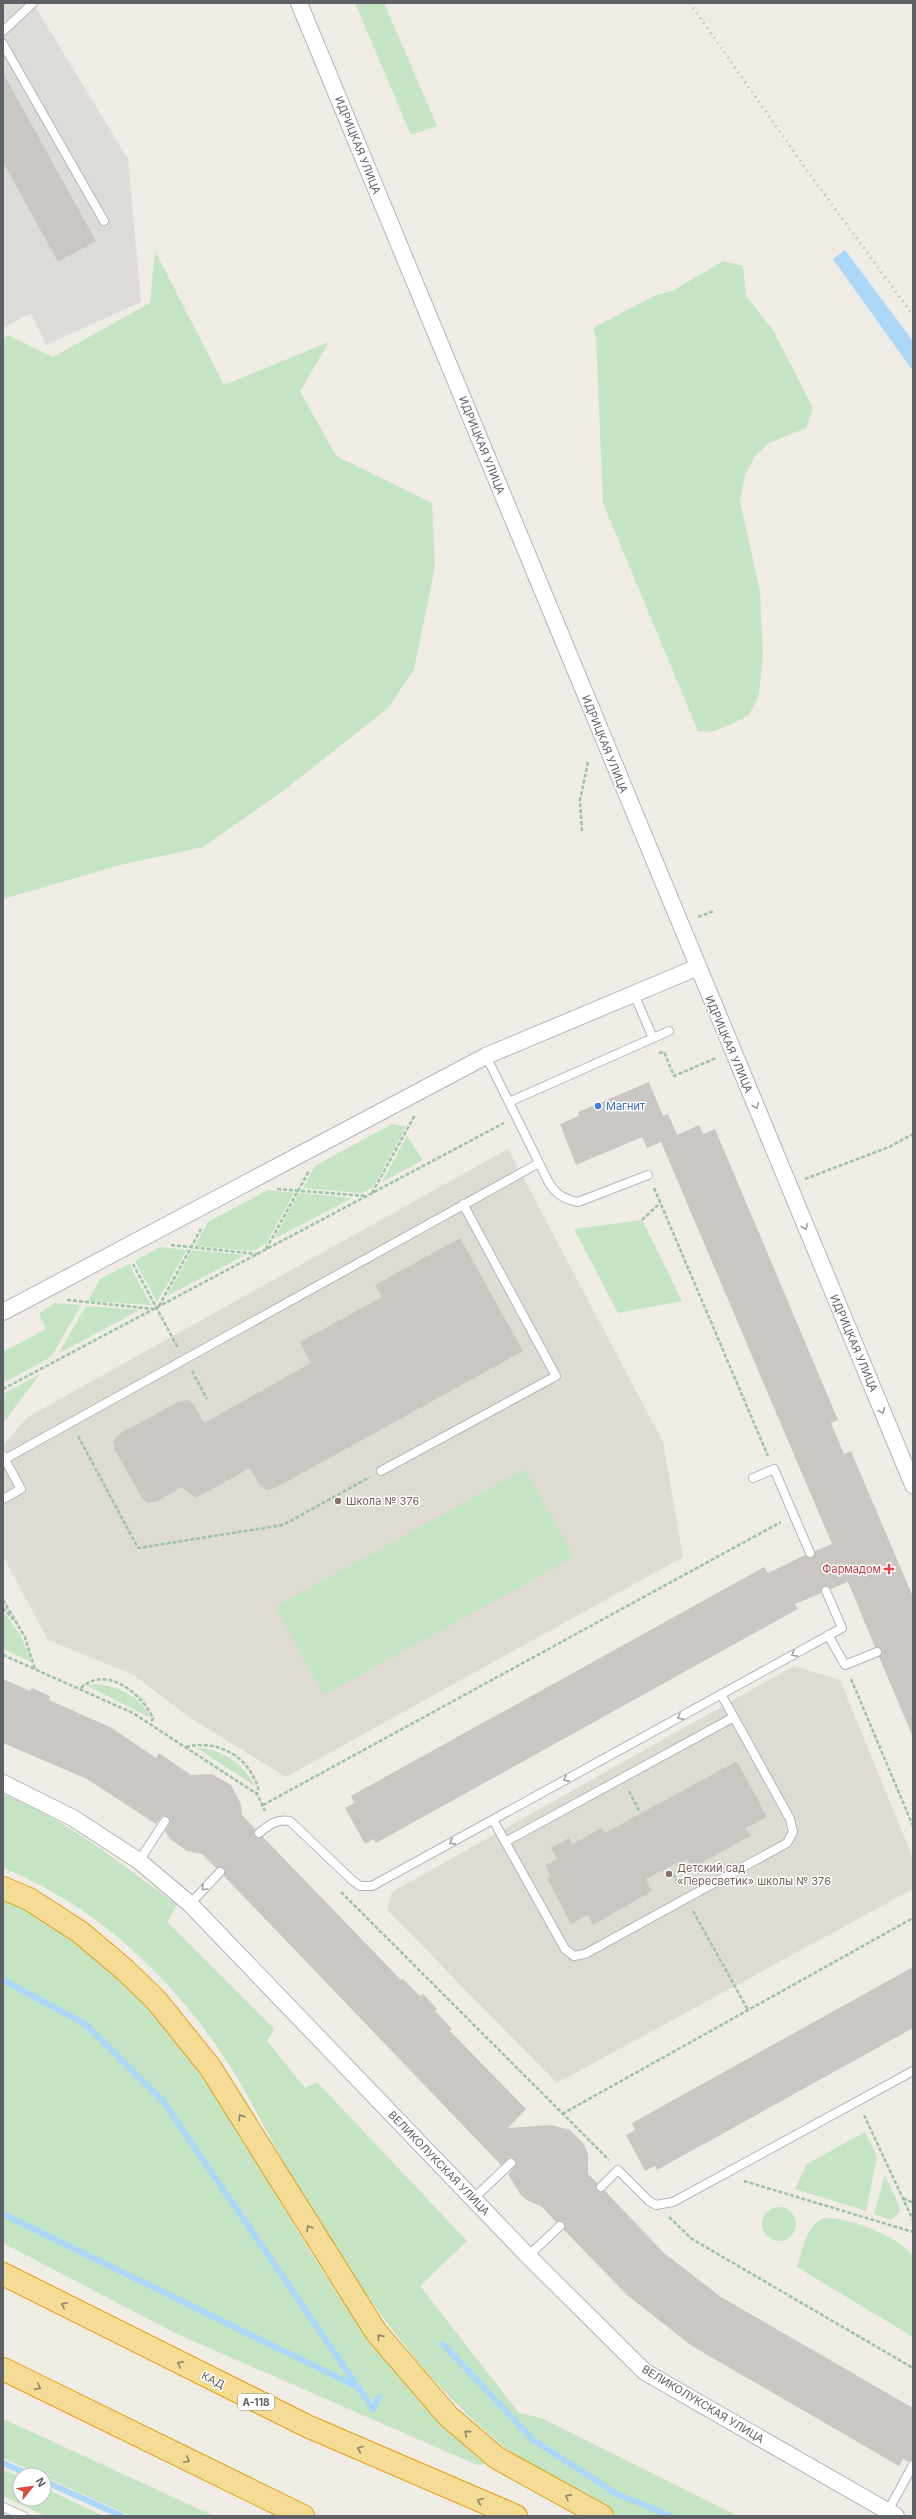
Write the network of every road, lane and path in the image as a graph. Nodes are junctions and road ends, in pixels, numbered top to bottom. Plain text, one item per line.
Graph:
1 (33, 3) edge
2 (299, 3) edge
3 (3, 31) edge
4 (3, 44) edge
5 (104, 222) dead end
6 (588, 762) dead end
7 (582, 831) dead end
8 (714, 911) dead end
9 (694, 919) dead end
10 (698, 967) junction
11 (634, 994) junction
12 (669, 1031) dead end
13 (653, 1038) junction
14 (733, 1051) junction
15 (657, 1055) dead end
16 (486, 1056) junction
17 (509, 1102) junction
18 (417, 1113) dead end
19 (508, 1122) dead end
20 (913, 1134) edge
21 (538, 1163) junction
22 (310, 1170) dead end
23 (648, 1175) joint
24 (803, 1180) dead end
25 (276, 1188) dead end
26 (298, 1191) junction
27 (372, 1194) junction
28 (367, 1196) junction
29 (660, 1203) junction
30 (463, 1204) junction
31 (642, 1220) dead end
32 (202, 1227) dead end
33 (168, 1245) dead end
34 (191, 1247) junction
35 (266, 1249) junction
36 (258, 1254) junction
37 (130, 1260) dead end
38 (64, 1300) dead end
39 (156, 1307) junction
40 (3, 1312) edge
41 (185, 1359) junction
42 (3, 1389) edge
43 (207, 1399) dead end
44 (71, 1422) junction
45 (4, 1458) edge
46 (774, 1469) junction
47 (381, 1471) joint
48 (753, 1478) dead end
49 (913, 1485) edge
50 (3, 1498) edge
51 (794, 1516) junction
52 (810, 1553) dead end
53 (826, 1591) dead end
54 (3, 1600) edge
55 (3, 1608) edge
56 (19, 1626) junction
57 (828, 1635) junction
58 (877, 1652) dead end
59 (3, 1655) edge
60 (845, 1665) junction
61 (35, 1670) junction
62 (80, 1688) junction
63 (721, 1694) junction
64 (734, 1717) junction
65 (151, 1724) junction
66 (186, 1748) junction
67 (3, 1783) edge
68 (257, 1794) junction
69 (262, 1805) junction
70 (493, 1820) junction
71 (166, 1821) dead end
72 (271, 1822) junction
73 (913, 1826) edge
74 (259, 1833) dead end
75 (505, 1842) junction
76 (139, 1861) junction
77 (220, 1872) dead end
78 (673, 1874) dead end
79 (3, 1888) edge
80 (338, 1890) dead end
81 (687, 1898) junction
82 (190, 1904) junction
83 (913, 1918) edge
84 (748, 2010) junction
85 (913, 2071) edge
86 (857, 2102) junction
87 (562, 2114) junction
88 (511, 2163) dead end
89 (618, 2170) junction
90 (724, 2175) junction
91 (600, 2187) dead end
92 (474, 2198) junction
93 (903, 2198) junction
94 (913, 2203) edge
95 (656, 2205) junction
96 (913, 2220) edge
97 (560, 2226) dead end
98 (913, 2232) edge
99 (528, 2256) junction
100 (3, 2274) edge
101 (913, 2368) edge
102 (3, 2369) edge
103 (913, 2465) edge
104 (3, 2507) edge
105 (892, 2514) edge
106 (23, 2516) edge
107 (303, 2516) edge
108 (516, 2516) edge
109 (602, 2516) edge

1 - 3 lane
2 - 10 street, ИДРИЦКАЯ УЛИЦА
4 - 5 lane
6 - 7 path
8 - 9 path
10 - 11 street
10 - 14 street, ИДРИЦКАЯ УЛИЦА
11 - 13 lane
11 - 16 street
12 - 13 lane
13 - 17 lane
14 - 15 path
14 -> 49 street, ИДРИЦКАЯ УЛИЦА
16 - 17 lane
16 - 40 street
17 - 21 lane
18 - 27 path
19 - 27 path
20 - 24 path
21 - 23 lane
21 - 30 lane
22 - 26 path
23 - 29 path
25 - 26 path
26 - 28 path
26 - 35 path
27 - 28 path
28 - 35 path
29 - 31 path
29 - 46 path
30 - 41 lane
30 - 47 lane
32 - 34 path
33 - 34 path
34 - 36 path
34 - 39 path
35 - 36 path
36 - 39 path
37 - 39 path
38 - 39 path
39 - 41 path
39 - 42 path
41 - 43 path
41 - 44 lane
44 - 45 lane
44 - 47 path
45 - 50 lane
46 - 48 lane
46 - 51 lane
51 - 52 lane
51 - 69 path
53 - 57 lane
54 - 56 path
55 - 56 path
56 - 61 path
57 - 60 lane
57 -> 63 lane
58 - 60 lane
59 - 61 path
60 - 73 path
61 - 62 path
62 - 65 path
62 - 65 path
63 - 64 lane
63 -> 70 lane
64 - 75 lane
64 - 81 lane
65 - 66 path
66 - 68 path
66 - 68 path
67 - 76 street, ВЕЛИКОЛУКСКАЯ УЛИЦА
68 - 69 path
69 - 72 path
70 -> 72 lane
70 - 75 lane
71 - 76 lane
72 - 74 lane
75 - 81 lane
76 - 82 street, ВЕЛИКОЛУКСКАЯ УЛИЦА
77 -> 82 lane
78 - 81 path
109 -> 79 highway
80 - 87 path
81 - 84 path
82 - 92 street, ВЕЛИКОЛУКСКАЯ УЛИЦА
83 - 84 path
84 - 87 path
85 - 86 lane
86 - 90 lane
86 - 93 path
87 - 89 path
88 - 92 lane
89 - 91 lane
89 - 95 lane
90 - 95 lane
90 - 98 path
92 - 99 street, ВЕЛИКОЛУКСКАЯ УЛИЦА
93 - 94 path
93 - 96 path
95 - 101 path
97 - 99 lane
99 - 105 street, ВЕЛИКОЛУКСКАЯ УЛИЦА
108 -> 100 highway, КАД / А-118
102 -> 107 highway
103 - 105 lane
104 - 106 lane

